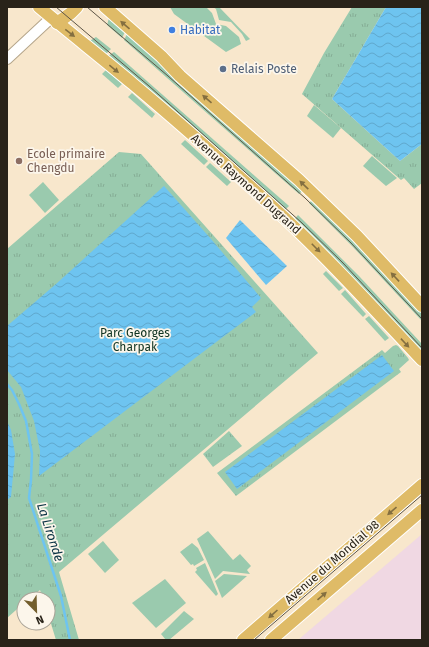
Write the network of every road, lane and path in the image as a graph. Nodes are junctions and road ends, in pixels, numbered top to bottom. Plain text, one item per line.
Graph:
1 (77, 7) edge
2 (105, 7) edge
3 (50, 14) edge
4 (7, 59) edge
5 (422, 306) edge
6 (422, 360) edge
7 (422, 485) edge
8 (422, 510) edge
9 (243, 640) edge
10 (272, 640) edge

1 - 3 main road
5 -> 2 main road
3 - 4 street
3 -> 6 main road, Avenue Raymond Dugrand
7 -> 9 main road, Avenue du Mondial 98
10 -> 8 main road, Avenue du Mondial 98

